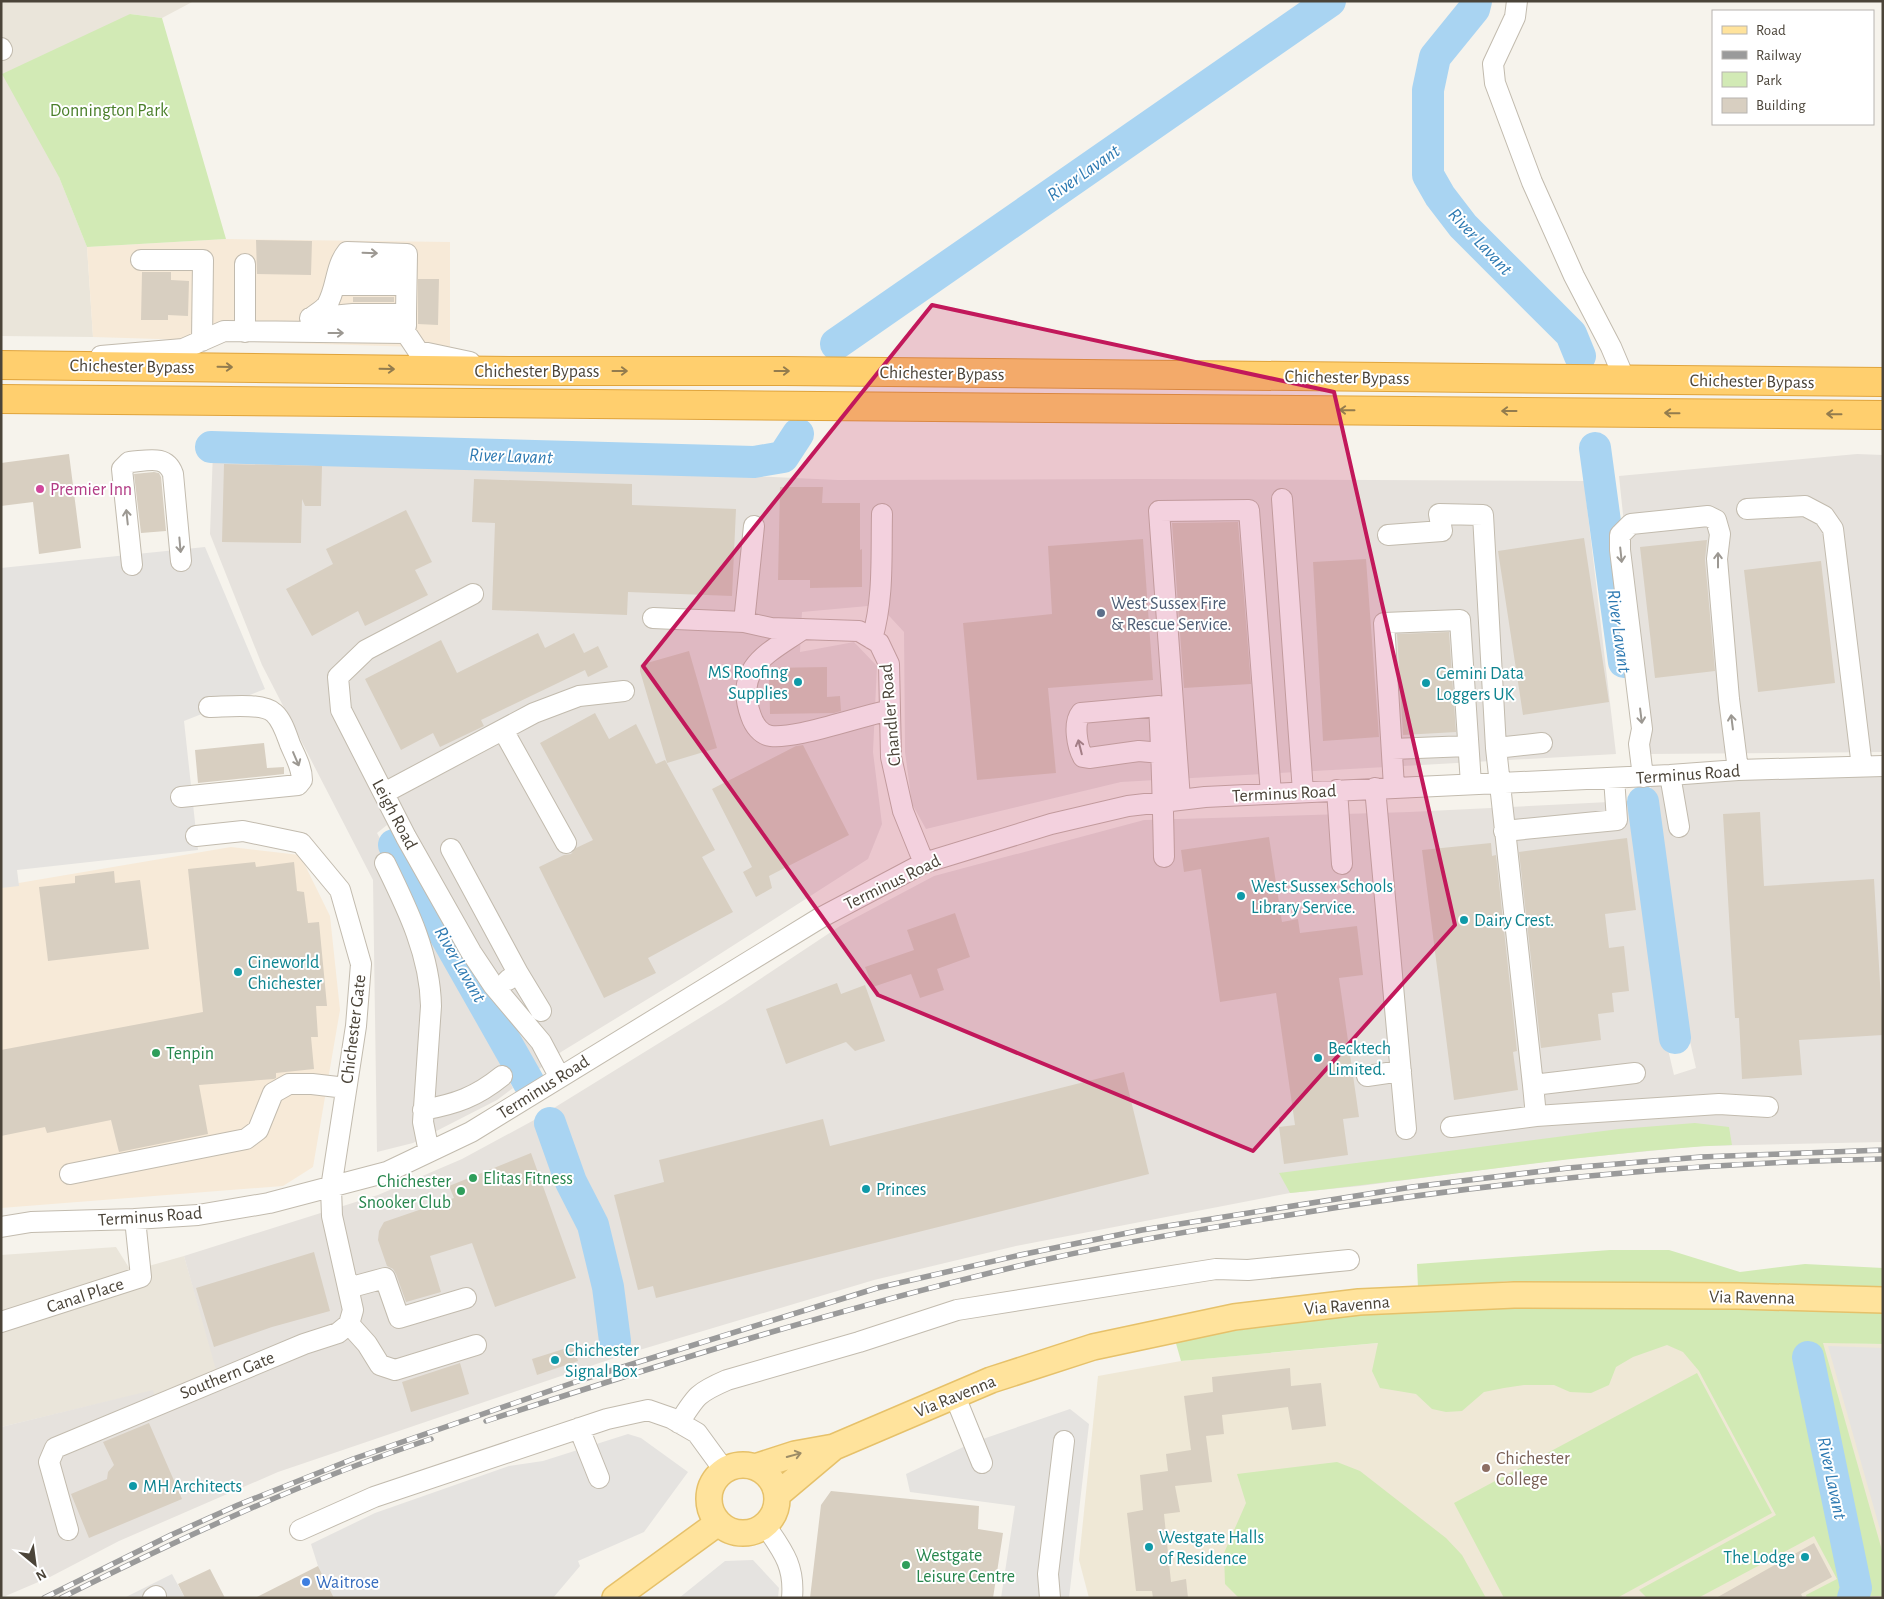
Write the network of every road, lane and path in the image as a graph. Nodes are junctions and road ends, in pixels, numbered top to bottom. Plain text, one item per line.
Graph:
1 (1517, 1) edge
2 (141, 260) dead end
3 (245, 264) dead end
4 (334, 285) junction
5 (406, 300) junction
6 (311, 318) junction
7 (245, 332) junction
8 (284, 332) junction
9 (202, 341) junction
10 (1, 365) edge
11 (47, 365) junction
12 (511, 371) junction
13 (1625, 380) junction
14 (1883, 382) edge
15 (1, 399) edge
16 (1883, 415) edge
17 (1282, 499) dead end
18 (1747, 509) dead end
19 (882, 514) dead end
20 (754, 526) dead end
21 (1388, 535) dead end
22 (181, 560) dead end
23 (132, 565) dead end
24 (473, 594) dead end
25 (653, 618) dead end
26 (744, 622) junction
27 (804, 629) junction
28 (872, 639) junction
29 (624, 691) dead end
30 (209, 707) dead end
31 (890, 710) junction
32 (503, 730) junction
33 (1542, 743) dead end
34 (1468, 746) junction
35 (1496, 748) junction
36 (1392, 749) junction
37 (1162, 753) junction
38 (1883, 766) edge
39 (1862, 767) junction
40 (1738, 770) junction
41 (1670, 776) junction
42 (1643, 777) junction
43 (1614, 778) junction
44 (1499, 783) junction
45 (1471, 784) junction
46 (1384, 788) junction
47 (1337, 790) junction
48 (1303, 792) junction
49 (384, 793) junction
50 (1271, 794) junction
51 (181, 797) dead end
52 (1172, 800) junction
53 (1678, 827) dead end
54 (1504, 830) junction
55 (196, 836) dead end
56 (566, 843) dead end
57 (451, 849) dead end
58 (1164, 857) dead end
59 (385, 863) dead end
60 (924, 863) junction
61 (1342, 864) dead end
62 (518, 973) junction
63 (497, 989) junction
64 (541, 1011) dead end
65 (1401, 1071) junction
66 (1635, 1073) dead end
67 (502, 1076) dead end
68 (559, 1076) junction
69 (1367, 1076) dead end
70 (1532, 1086) junction
71 (346, 1088) junction
72 (1768, 1107) dead end
73 (423, 1110) junction
74 (1536, 1116) junction
75 (1451, 1127) dead end
76 (1406, 1129) dead end
77 (429, 1152) junction
78 (70, 1174) dead end
79 (331, 1188) junction
80 (135, 1219) junction
81 (1, 1227) edge
82 (1349, 1260) dead end
83 (348, 1288) junction
84 (466, 1298) dead end
85 (1883, 1300) edge
86 (1, 1322) edge
87 (349, 1324) junction
88 (476, 1345) dead end
89 (954, 1394) junction
90 (679, 1423) junction
91 (579, 1428) junction
92 (1064, 1441) dead end
93 (834, 1447) junction
94 (982, 1463) dead end
95 (754, 1467) junction
96 (724, 1470) junction
97 (599, 1478) dead end
98 (777, 1495) junction
99 (718, 1522) junction
100 (765, 1525) junction
101 (68, 1530) dead end
102 (300, 1530) dead end
103 (615, 1598) edge
104 (792, 1598) edge
105 (1050, 1598) edge

1 - 13 street
2 - 9 street
3 - 7 street
4 - 5 street
4 -> 5 street
4 - 6 street
5 - 6 street
8 -> 5 street
5 - 12 street
6 - 8 street
7 - 8 street
7 - 9 street
9 - 11 street
10 - 11 highway, Chichester Bypass
11 -> 12 highway, Chichester Bypass
12 -> 13 highway, Chichester Bypass
13 - 14 highway, Chichester Bypass
16 -> 15 highway, Chichester Bypass
17 - 48 street
18 - 39 street
19 - 28 street
20 - 26 street
21 - 35 street
23 -> 22 street
24 - 49 street, Leigh Road
25 - 26 street, Chandler Road
26 - 27 street, Chandler Road
27 - 28 street, Chandler Road
27 - 31 street
28 - 31 street, Chandler Road
29 - 32 street
30 -> 51 street
31 - 60 street, Chandler Road
32 - 49 street
32 - 56 street
33 - 35 street
34 - 36 street
34 - 36 street
34 - 45 street
35 - 44 street
36 - 46 street
37 -> 37 street
37 - 52 street
38 - 39 street, Terminus Road
39 - 40 street, Terminus Road
40 - 41 street, Terminus Road
40 -> 42 street
41 - 42 street, Terminus Road
41 - 53 street
42 - 43 street, Terminus Road
43 - 44 street, Terminus Road
43 - 54 street
44 - 45 street, Terminus Road
44 - 54 street
45 - 46 street, Terminus Road
46 - 47 street, Terminus Road
46 - 65 street
47 - 48 street, Terminus Road
47 - 61 street
48 - 50 street, Terminus Road
49 - 63 street, Leigh Road
50 - 52 street, Terminus Road
50 - 52 street
52 - 58 street
52 - 60 street, Terminus Road
54 - 70 street
55 - 71 street, Chichester Gate
57 - 62 street
59 - 73 street
60 - 68 street, Terminus Road
62 - 63 street
62 - 64 street
63 - 68 street, Leigh Road
65 - 69 street
65 - 76 street
66 - 70 street
67 - 73 street
68 - 77 street, Terminus Road
70 - 74 street
71 - 78 street
71 - 79 street, Chichester Gate
72 - 74 street
73 - 77 street
74 - 75 street
77 - 79 street, Terminus Road
79 - 80 street, Terminus Road
79 - 83 street
80 - 81 street, Terminus Road
80 - 86 street, Canal Place
82 - 90 street
83 - 84 street
83 - 87 street
85 - 89 main road, Via Ravenna
87 - 88 street
87 - 101 street, Southern Gate
89 - 93 main road, Via Ravenna
89 - 94 street
90 - 91 street
90 - 96 street
91 - 97 street
91 - 102 street
92 - 105 street
95 -> 93 main road, Via Ravenna
93 - 98 main road, Via Ravenna
95 - 96 main road
95 - 98 main road
96 - 99 main road
98 - 100 main road
99 - 100 main road
99 - 103 main road
100 - 104 street

